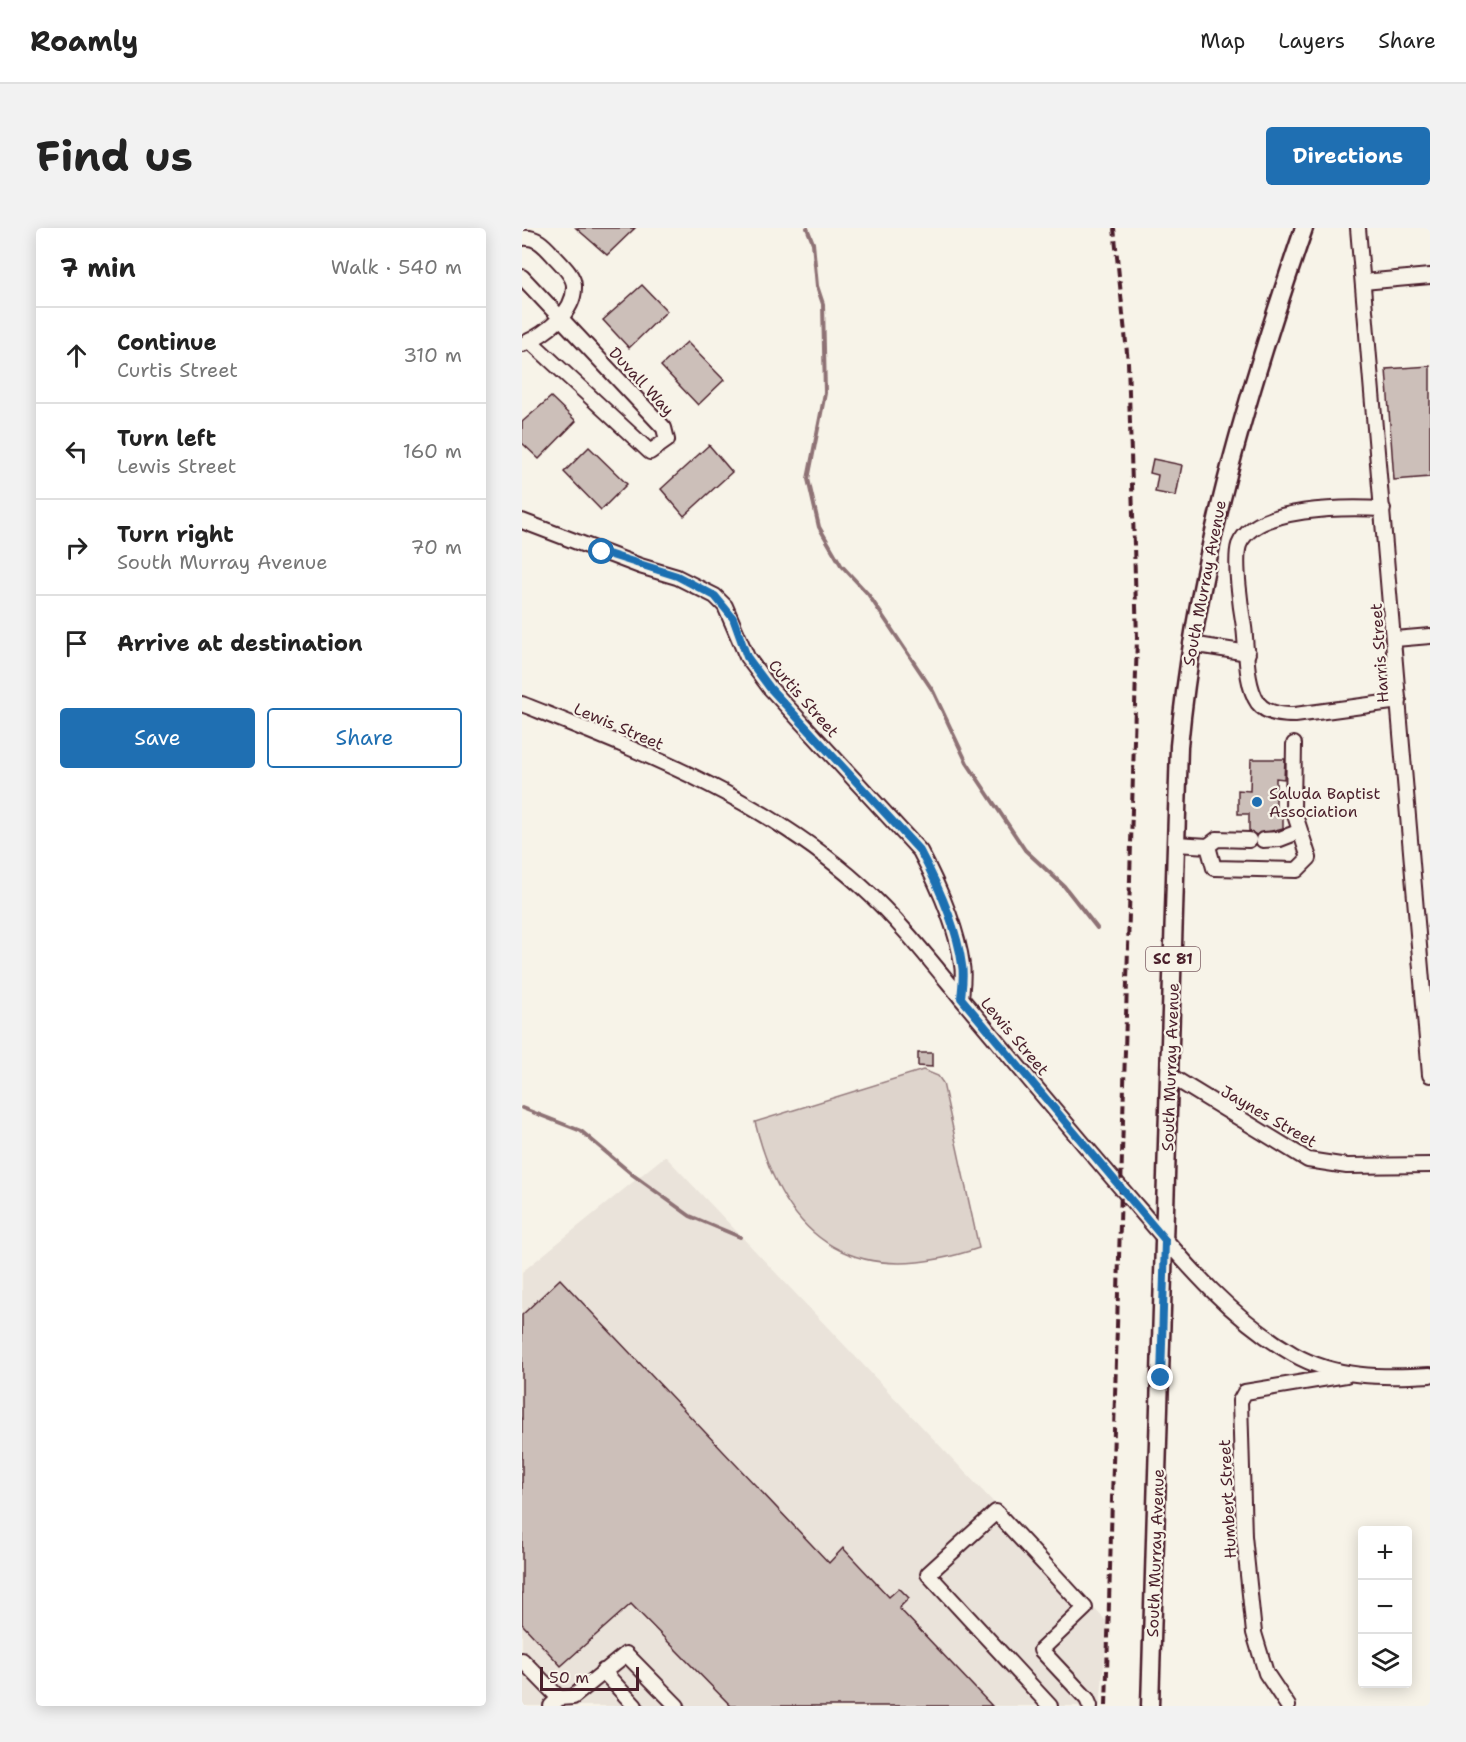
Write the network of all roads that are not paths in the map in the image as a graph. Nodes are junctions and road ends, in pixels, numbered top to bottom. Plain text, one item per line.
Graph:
1 (1304, 228) edge
2 (1358, 228) edge
3 (522, 238) edge
4 (1430, 276) edge
5 (522, 277) edge
6 (1363, 282) junction
7 (560, 319) junction
8 (526, 342) edge
9 (1383, 509) junction
10 (522, 521) edge
11 (1430, 636) edge
12 (1395, 639) junction
13 (1191, 644) junction
14 (1248, 653) junction
15 (1399, 701) junction
16 (522, 704) edge
17 (1294, 744) dead end
18 (1298, 832) junction
19 (1249, 840) dead end
20 (1263, 840) dead end
21 (1176, 844) junction
22 (1208, 846) junction
23 (1425, 954) edge
24 (961, 998) junction
25 (1169, 1075) junction
26 (1430, 1075) edge
27 (1430, 1165) edge
28 (1165, 1240) junction
29 (1352, 1374) junction
30 (1430, 1376) edge
31 (522, 1660) edge
32 (603, 1671) junction
33 (555, 1702) edge
34 (635, 1706) edge
35 (677, 1706) edge
36 (1050, 1706) edge
37 (1090, 1706) edge
38 (1150, 1706) edge
39 (1288, 1706) edge

1 - 13 main road, South Murray Avenue / SC 81
2 - 6 street, Harris Street
3 - 7 street, Duvall Way
4 - 6 street
5 - 7 street, Duvall Way
6 - 9 street, Harris Street
7 - 8 street, Duvall Way
7 - 8 street, Duvall Way
9 - 12 street, Harris Street
9 - 14 street
10 - 24 street, Curtis Street
11 - 12 street
12 - 15 street, Harris Street
13 - 14 street
13 - 21 main road, South Murray Avenue / SC 81
14 - 15 street
15 - 23 street, Harris Street
16 - 24 street, Lewis Street
17 - 18 street
18 - 20 street
18 - 22 street
19 - 22 street
21 - 22 street
21 - 25 main road, South Murray Avenue / SC 81
23 - 26 street, Harris Street
24 - 28 street, Lewis Street
25 - 27 street, Jaynes Street
25 - 28 main road, South Murray Avenue / SC 81
28 - 29 street, Lewis Street
28 - 38 main road, South Murray Avenue / SC 81
29 - 30 street, Lewis Street
29 - 39 street, Humbert Street
31 - 33 street
32 - 33 street
32 - 34 street
32 - 35 street
36 - 37 street

